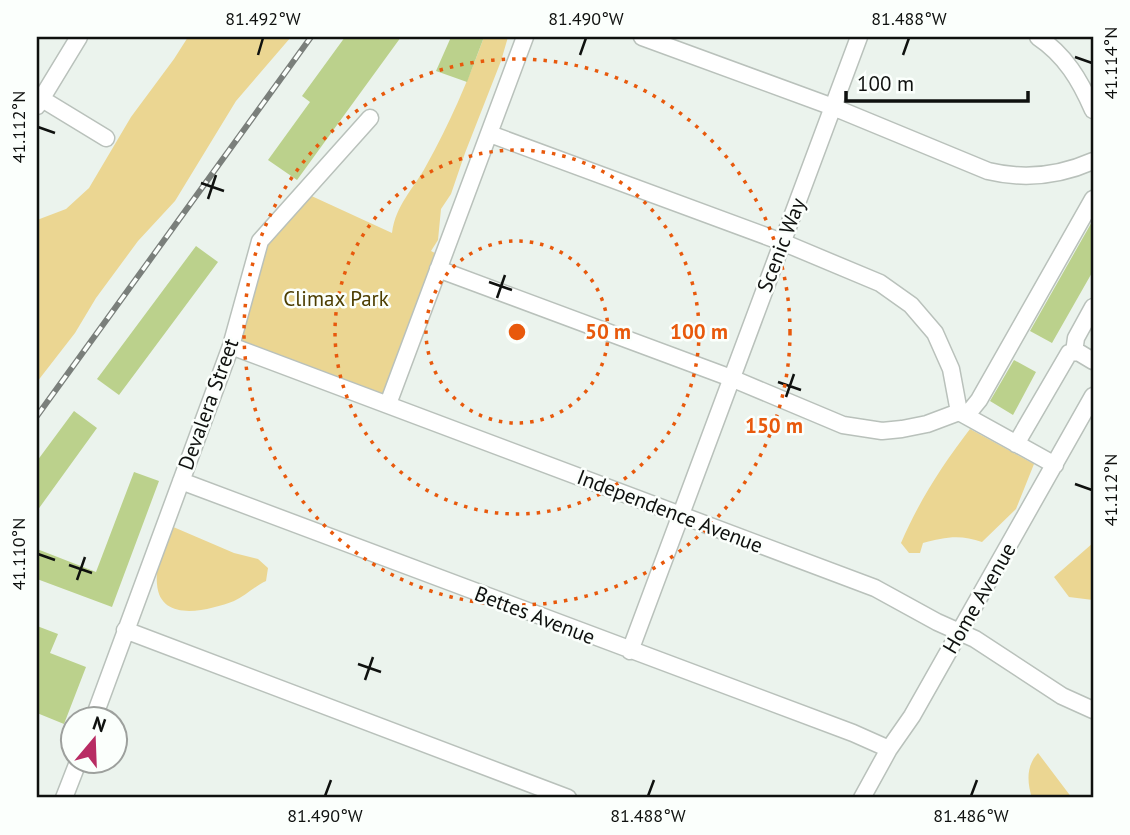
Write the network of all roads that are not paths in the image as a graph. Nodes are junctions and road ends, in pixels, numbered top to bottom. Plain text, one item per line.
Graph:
1 (79, 37) edge
2 (525, 37) edge
3 (642, 37) edge
4 (859, 37) edge
5 (1038, 37) edge
6 (38, 101) edge
7 (833, 107) junction
8 (1093, 110) edge
9 (370, 118) dead end
10 (489, 134) junction
11 (106, 138) dead end
12 (1093, 161) edge
13 (1093, 199) edge
14 (782, 242) junction
15 (438, 269) junction
16 (1093, 307) edge
17 (231, 346) junction
18 (1074, 352) junction
19 (1093, 361) edge
20 (731, 378) junction
21 (1093, 396) edge
22 (388, 404) junction
23 (963, 414) junction
24 (1016, 443) junction
25 (1055, 465) junction
26 (181, 481) junction
27 (680, 513) junction
28 (125, 630) junction
29 (959, 632) junction
30 (630, 651) junction
31 (98, 706) edge
32 (1093, 710) edge
33 (889, 749) junction
34 (72, 776) edge
35 (64, 798) edge
36 (568, 798) edge
37 (862, 798) edge

1 - 6 street
2 - 10 street
3 - 7 street
4 - 7 street, Scenic Way
5 - 8 street
6 - 11 street
7 - 12 street
7 - 14 street, Scenic Way
9 - 17 street, Devalera Street
10 - 14 street
10 - 15 street
13 - 23 street
14 - 20 street, Scenic Way
14 - 23 street
15 - 20 street
15 - 22 street
16 - 18 street
17 - 22 street, Independence Avenue
17 - 26 street, Devalera Street
18 - 19 street
18 - 24 street
20 - 23 street
20 - 27 street, Scenic Way
21 - 25 street, Home Avenue
22 - 27 street, Independence Avenue
23 - 24 street
24 - 25 street
25 - 29 street, Home Avenue
26 - 28 street, Devalera Street
26 - 30 street, Bettes Avenue
27 - 29 street, Independence Avenue
27 - 30 street, Scenic Way
28 - 31 street, Devalera Street
28 - 36 street
29 - 32 street, Independence Avenue
29 - 33 street, Home Avenue
30 - 33 street, Bettes Avenue
33 - 37 street, Home Avenue
34 - 35 street

